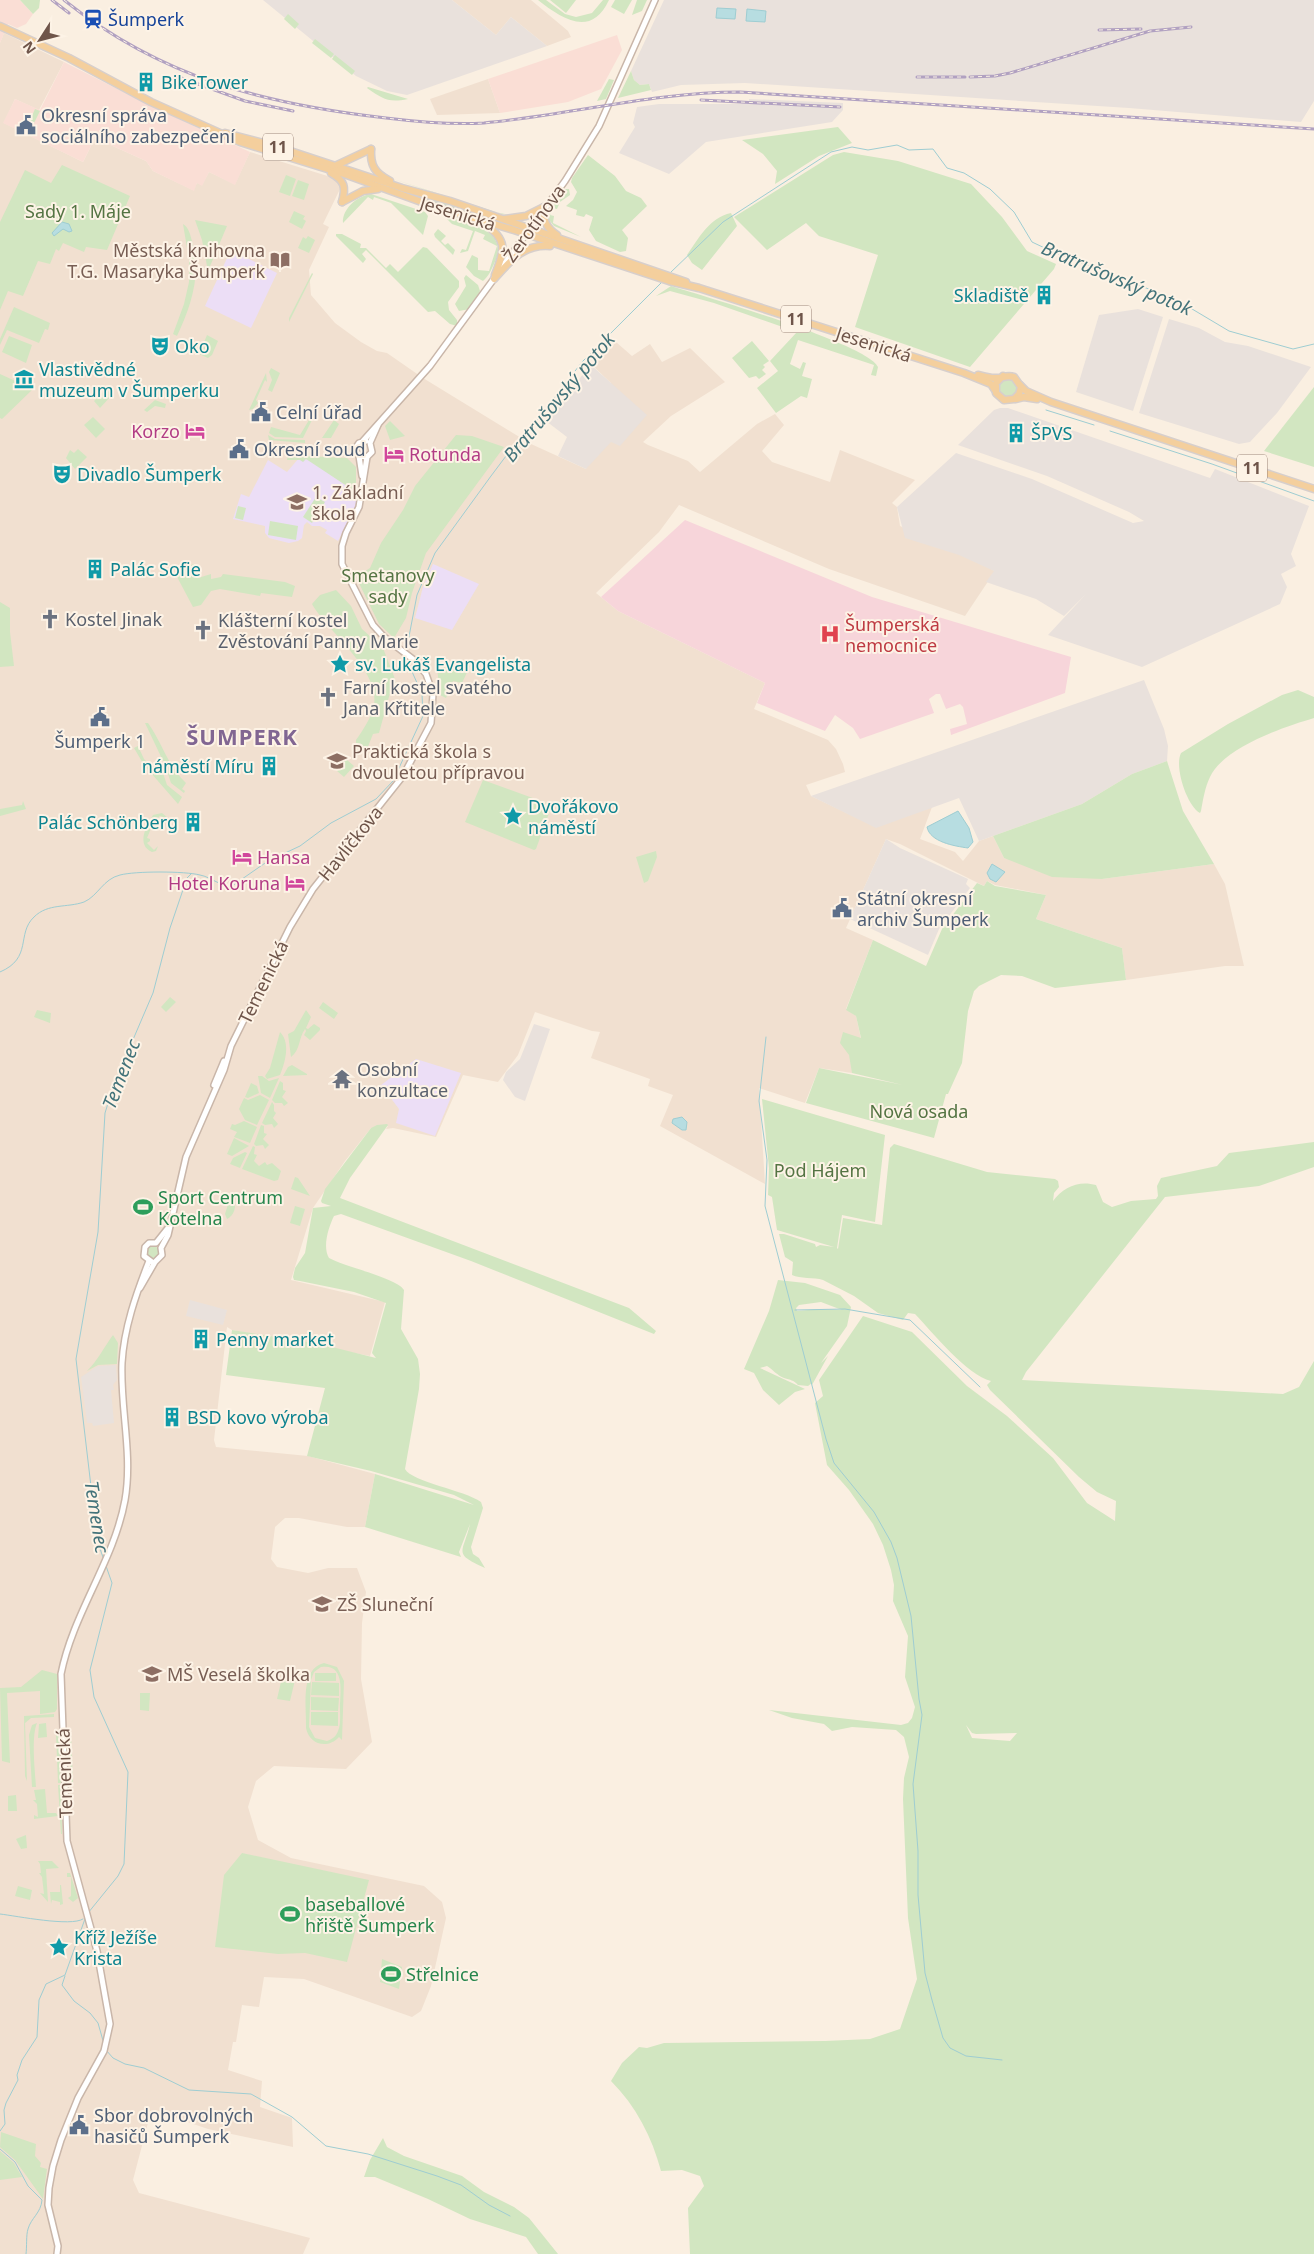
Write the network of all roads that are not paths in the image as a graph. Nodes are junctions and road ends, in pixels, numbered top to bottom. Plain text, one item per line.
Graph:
1 (656, 0) edge
2 (0, 26) edge
3 (219, 132) junction
4 (337, 165) junction
5 (325, 168) junction
6 (381, 188) junction
7 (402, 188) junction
8 (544, 207) junction
9 (475, 218) junction
10 (503, 219) junction
11 (527, 231) junction
12 (563, 243) junction
13 (667, 276) junction
14 (494, 279) junction
15 (964, 373) junction
16 (1003, 376) junction
17 (1020, 385) junction
18 (995, 390) junction
19 (1014, 399) junction
20 (1051, 402) junction
21 (378, 425) junction
22 (363, 441) junction
23 (370, 443) junction
24 (358, 456) junction
25 (367, 457) junction
26 (363, 481) junction
27 (1314, 489) edge
28 (421, 666) joint
29 (298, 911) joint
30 (168, 1228) junction
31 (156, 1243) junction
32 (161, 1248) junction
33 (152, 1262) junction
34 (57, 2254) edge

1 - 8 street, Žerotínova
2 - 3 main road, Jesenická / 11
3 - 4 main road, Jesenická / 11
3 - 5 main road, Jesenická / 11
4 - 7 main road, Jesenická / 11
4 - 7 main road
5 - 6 main road, Jesenická / 11
5 - 6 main road
6 - 9 main road, Jesenická / 11
7 - 10 main road, Jesenická / 11
8 - 10 main road
8 - 11 street, Žerotínova
8 - 12 main road
9 - 11 main road, Jesenická / 11
9 - 14 main road
10 - 11 main road, Jesenická / 11
11 - 12 main road, Jesenická / 11
11 - 14 street, Žerotínova
12 - 13 main road, Jesenická / 11
12 - 13 main road, Jesenická / 11
12 - 14 main road
13 - 15 main road, Jesenická / 11
14 - 21 street, Žerotínova
15 - 16 main road, Jesenická / 11
15 - 18 main road, Jesenická / 11
16 - 17 main road, Jesenická / 11
16 - 18 main road
17 - 19 main road
17 - 20 main road, Jesenická / 11
18 - 19 main road, Jesenická / 11
19 - 20 main road, Jesenická / 11
20 - 27 main road, Jesenická / 11
21 - 22 street, Žerotínova
21 - 23 street, Žerotínova
22 - 23 street
22 - 24 street, Žerotínova
23 - 25 street, Žerotínova
24 - 25 street
24 - 26 street, Žerotínova
25 - 26 street, Žerotínova
26 - 28 street, Žerotínova
28 - 29 street, Havlíčkova
29 - 30 street, Temenická
30 - 31 street, Temenická
30 - 32 street, Temenická
31 - 32 street
31 - 33 street, Temenická
32 - 33 street, Temenická
33 - 34 street, Temenická

